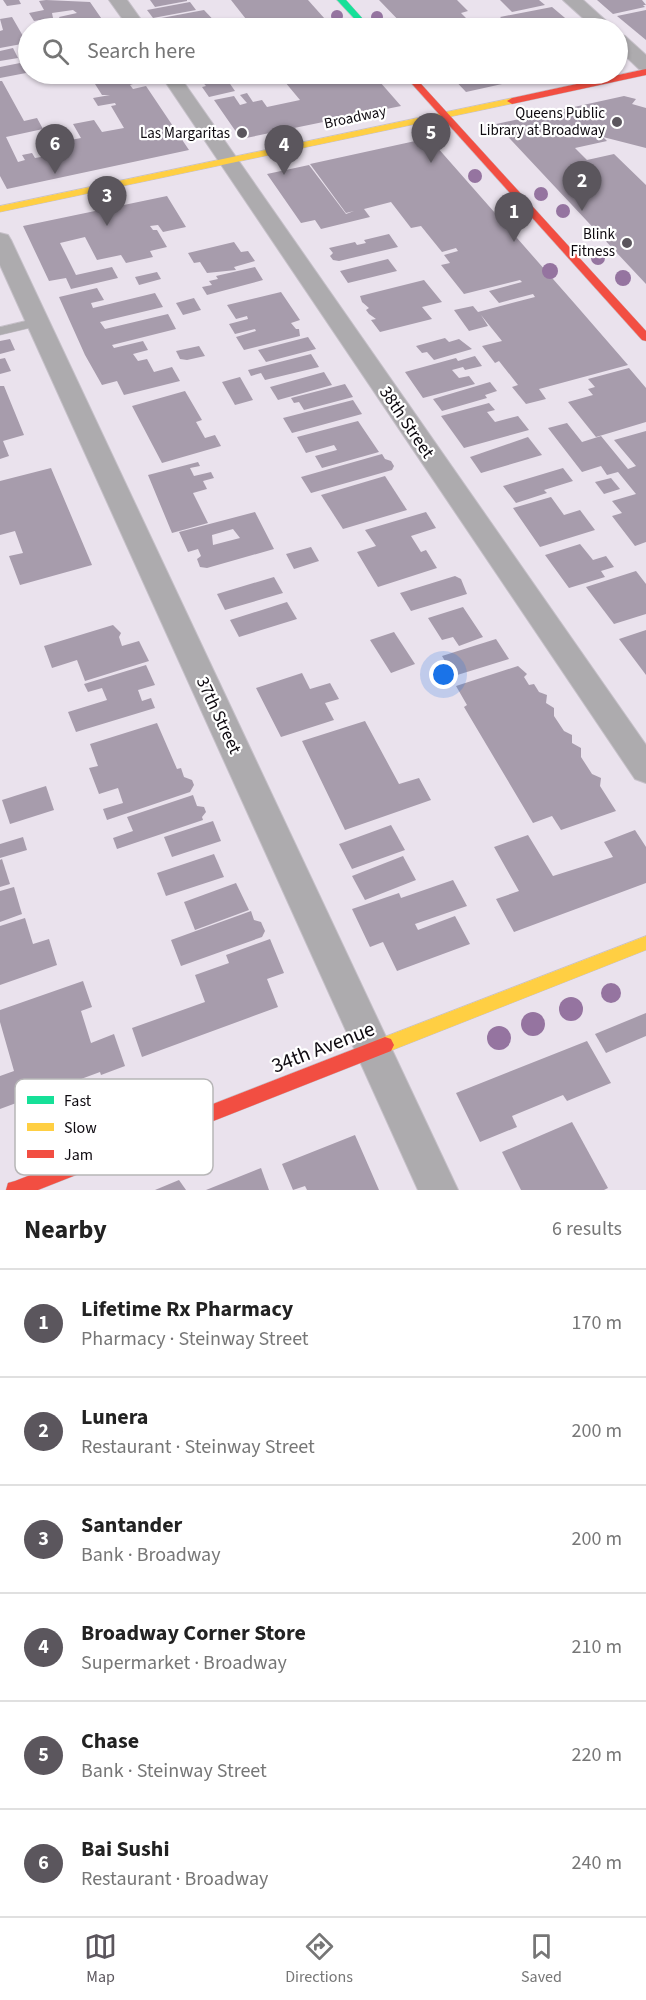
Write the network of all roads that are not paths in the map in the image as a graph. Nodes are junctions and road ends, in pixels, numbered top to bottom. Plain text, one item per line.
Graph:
1 (118, 0) edge
2 (341, 0) edge
3 (572, 0) edge
4 (131, 18) edge
5 (358, 18) edge
6 (593, 18) edge
7 (628, 49) edge
8 (646, 65) edge
9 (646, 72) edge
10 (628, 76) edge
11 (175, 84) edge
12 (416, 84) edge
13 (590, 84) edge
14 (445, 115) junction
15 (229, 162) junction
16 (0, 210) edge
17 (0, 240) edge
18 (38, 322) junction
19 (0, 331) edge
20 (646, 338) edge
21 (646, 770) edge
22 (646, 943) edge
23 (374, 1050) junction
24 (213, 1113) edge
25 (53, 1175) edge
26 (15, 1190) edge
27 (438, 1190) edge

1 - 4 street
2 - 5 street
3 - 6 street
7 - 8 street
9 - 10 street, Broadway
11 - 15 street, 38th Street
12 - 14 street
13 - 14 street, Broadway
14 - 15 street, Broadway
14 - 20 street
15 - 16 street, Broadway
15 - 21 street, 38th Street
17 - 18 street, 37th Street
18 - 19 lane
18 - 23 street, 37th Street
22 - 23 street, 34th Avenue
23 - 24 street, 34th Avenue
23 - 27 street, 37th Street
25 - 26 street, 34th Avenue

